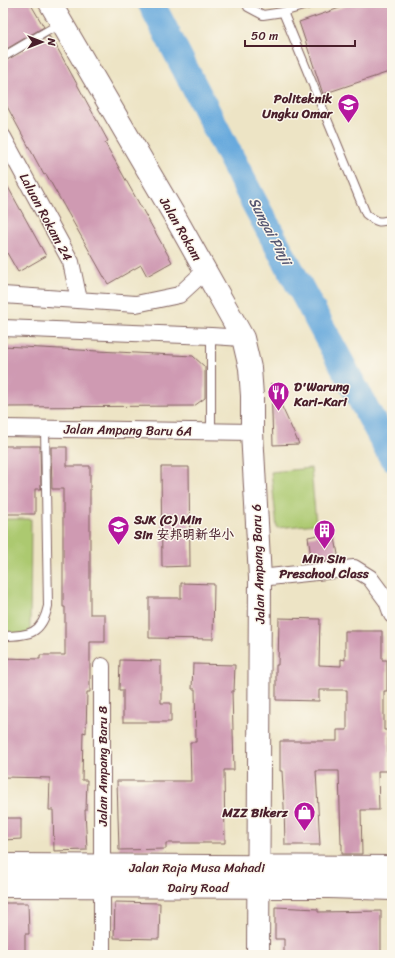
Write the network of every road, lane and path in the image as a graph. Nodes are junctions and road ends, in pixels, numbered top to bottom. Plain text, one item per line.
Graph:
1 (50, 3) edge
2 (247, 3) edge
3 (313, 3) edge
4 (283, 12) junction
5 (61, 23) junction
6 (3, 57) edge
7 (3, 137) edge
8 (392, 219) edge
9 (205, 271) junction
10 (3, 295) edge
11 (79, 300) junction
12 (3, 328) edge
13 (211, 336) junction
14 (243, 338) junction
15 (3, 428) edge
16 (45, 429) junction
17 (211, 432) junction
18 (252, 432) junction
19 (260, 578) junction
20 (392, 615) edge
21 (3, 636) edge
22 (102, 666) dead end
23 (3, 865) edge
24 (392, 867) edge
25 (102, 876) junction
26 (258, 877) junction
27 (3, 886) edge
28 (392, 889) edge
29 (102, 955) edge
30 (258, 955) edge

1 - 5 main road, Jalan Rokam
2 - 4 lane
3 - 4 lane
4 - 8 lane
5 - 6 lane
5 - 9 main road, Jalan Rokam
7 - 11 street, Laluan Rokam 24
9 - 11 street, Jalan Rokam
9 - 14 main road, Jalan Ampang Baru 6
10 - 11 street, Jalan Rokam
12 - 13 street
13 - 14 street
13 - 17 lane
14 - 18 main road, Jalan Ampang Baru 6
15 - 16 street, Jalan Ampang Baru 6A
16 - 17 street, Jalan Ampang Baru 6A
16 - 21 lane
17 - 18 street, Jalan Ampang Baru 6A
18 - 19 main road, Jalan Ampang Baru 6
19 - 20 street
19 - 26 main road, Jalan Ampang Baru 6
22 - 25 street, Jalan Ampang Baru 8
23 - 25 main road, Jalan Raja Musa Mahadi
24 - 26 main road, Jalan Raja Musa Mahadi
25 - 26 main road, Jalan Raja Musa Mahadi
25 - 27 main road
25 - 29 street, Jalan Ampang Baru 8
26 - 28 main road
26 - 30 main road, Jalan Ampang Baru 6

